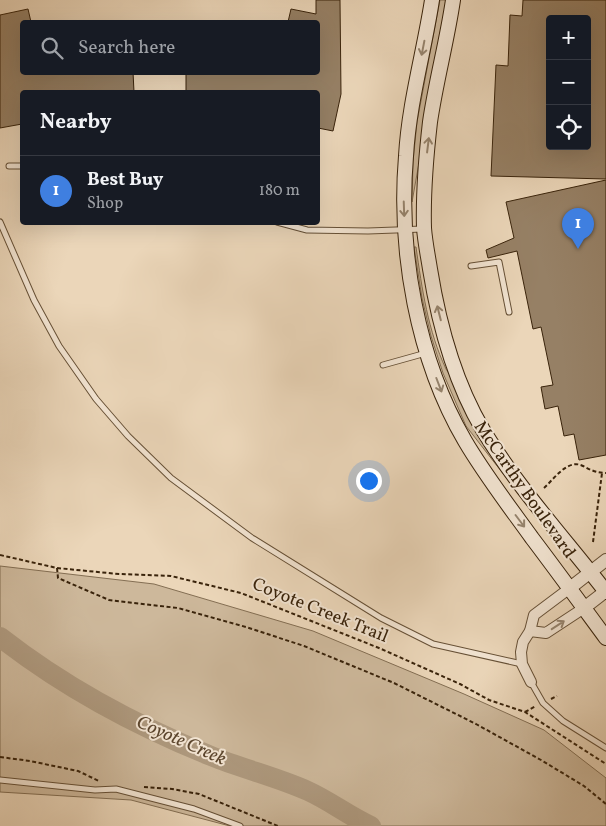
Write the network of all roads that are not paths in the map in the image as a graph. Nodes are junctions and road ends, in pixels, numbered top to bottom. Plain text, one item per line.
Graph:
1 (432, 0) edge
2 (453, 0) edge
3 (10, 166) dead end
4 (20, 166) edge
5 (0, 222) edge
6 (288, 225) edge
7 (424, 229) junction
8 (405, 230) junction
9 (471, 266) dead end
10 (509, 312) dead end
11 (428, 353) junction
12 (383, 365) dead end
13 (606, 560) edge
14 (591, 572) junction
15 (570, 588) junction
16 (606, 592) edge
17 (584, 608) junction
18 (530, 631) junction
19 (606, 638) edge
20 (522, 664) junction
21 (531, 682) joint
22 (606, 748) edge
23 (0, 780) edge
24 (240, 826) edge

1 -> 8 main road, McCarthy Boulevard
7 -> 2 main road, McCarthy Boulevard
3 - 4 lane
5 - 20 lane
6 - 8 lane
7 - 8 lane
14 -> 7 main road, McCarthy Boulevard
8 - 11 main road, McCarthy Boulevard
9 - 10 lane
11 - 12 lane
11 -> 15 main road, McCarthy Boulevard
13 - 14 street
14 - 15 street
14 - 16 main road, McCarthy Boulevard
15 - 17 main road, McCarthy Boulevard
15 - 18 street
16 - 17 street
18 -> 17 street
17 - 19 main road, McCarthy Boulevard
18 - 20 street
20 - 21 street
21 - 22 lane
23 - 24 lane

